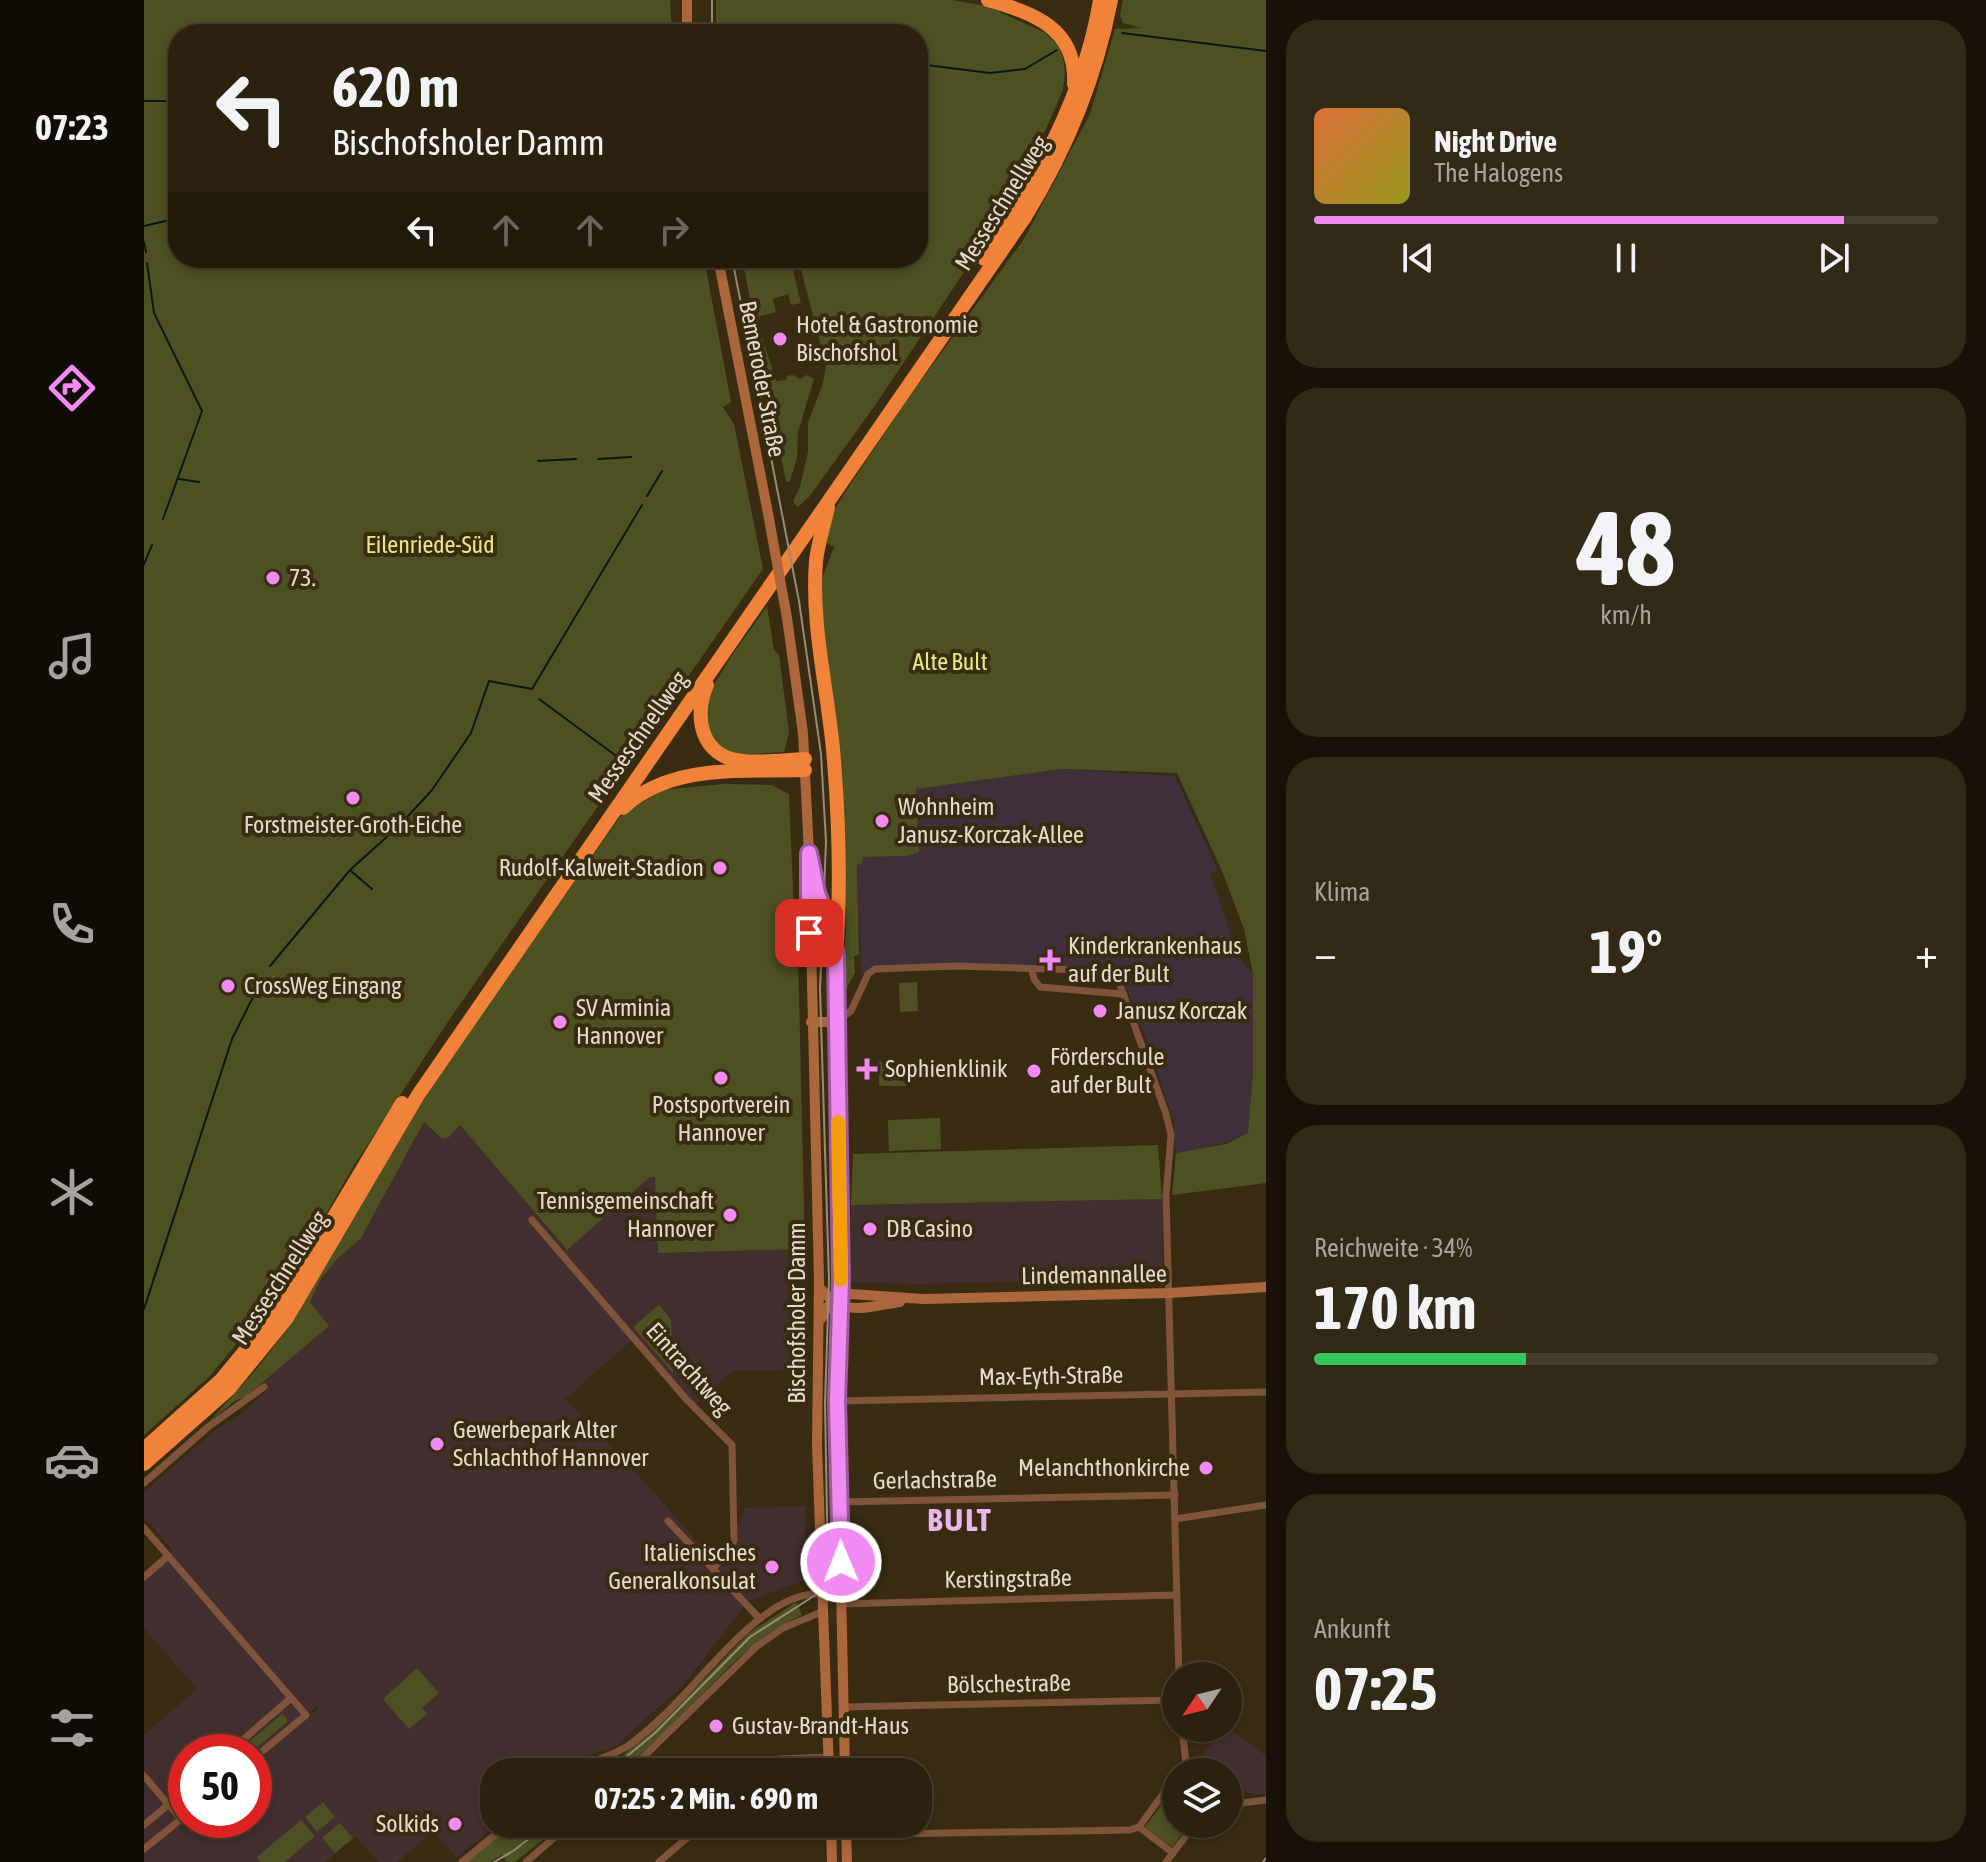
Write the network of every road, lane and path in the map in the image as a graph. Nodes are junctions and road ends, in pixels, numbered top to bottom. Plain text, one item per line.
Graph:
1 (687, 0) edge
2 (988, 0) edge
3 (1100, 0) edge
4 (1111, 0) edge
5 (687, 24) edge
6 (1073, 101) junction
7 (720, 268) edge
8 (830, 498) junction
9 (787, 618) joint
10 (722, 654) junction
11 (805, 764) junction
12 (596, 836) junction
13 (809, 853) junction
14 (836, 956) junction
15 (1032, 970) junction
16 (1122, 994) junction
17 (811, 1022) junction
18 (835, 1022) junction
19 (532, 1220) dead end
20 (819, 1287) junction
21 (1266, 1287) edge
22 (1169, 1293) junction
23 (838, 1301) junction
24 (818, 1324) junction
25 (264, 1387) dead end
26 (1266, 1392) edge
27 (1173, 1393) junction
28 (837, 1401) junction
29 (188, 1418) junction
30 (144, 1446) edge
31 (144, 1464) edge
32 (144, 1471) edge
33 (144, 1483) edge
34 (1175, 1495) junction
35 (840, 1502) junction
36 (1266, 1505) edge
37 (1175, 1519) junction
38 (668, 1521) dead end
39 (144, 1528) edge
40 (168, 1556) junction
41 (713, 1568) junction
42 (144, 1577) edge
43 (822, 1594) junction
44 (1176, 1595) junction
45 (840, 1604) junction
46 (824, 1611) junction
47 (760, 1619) junction
48 (1178, 1662) edge
49 (291, 1698) junction
50 (1162, 1700) edge
51 (843, 1707) junction
52 (250, 1734) edge
53 (272, 1743) edge
54 (829, 1757) joint
55 (607, 1758) edge
56 (642, 1758) edge
57 (804, 1758) edge
58 (845, 1758) edge
59 (144, 1776) edge
60 (1162, 1795) edge
61 (1266, 1800) edge
62 (168, 1803) edge
63 (1242, 1803) edge
64 (168, 1805) edge
65 (144, 1825) edge
66 (1139, 1827) junction
67 (168, 1829) edge
68 (932, 1829) edge
69 (491, 1838) edge
70 (554, 1838) edge
71 (687, 1838) edge
72 (831, 1838) edge
73 (846, 1838) edge
74 (1184, 1838) edge
75 (144, 1849) edge
76 (1173, 1853) junction
77 (462, 1862) edge
78 (526, 1862) edge
79 (659, 1862) edge
80 (832, 1862) edge
81 (847, 1862) edge
82 (1166, 1862) edge

1 - 5 main road
2 - 6 highway
3 - 6 highway, Messeschnellweg
4 - 8 highway, Messeschnellweg
6 - 29 highway, Messeschnellweg
7 - 9 main road, Bemeroder Straße, bridge
8 - 10 highway, Messeschnellweg
8 - 14 highway
9 - 11 main road, Bischofsholer Damm
10 - 11 highway
10 - 12 highway, Messeschnellweg
11 - 12 highway
11 - 13 main road, Bischofsholer Damm
12 - 29 highway, Messeschnellweg
13 - 14 main road, Bischofsholer Damm
13 - 17 main road, Bischofsholer Damm
14 - 18 main road, Bischofsholer Damm
15 - 16 street
15 - 16 street
15 - 18 street
16 - 22 street
17 - 18 main road
17 - 20 main road, Bischofsholer Damm
18 - 23 main road, Bischofsholer Damm
19 - 41 street, Eintrachtweg
20 - 23 main road
20 - 24 main road, Bischofsholer Damm
21 - 22 main road, Lindemannallee
22 - 23 main road, Lindemannallee
22 - 27 street
23 - 24 main road
23 - 28 main road, Bischofsholer Damm
24 - 43 main road, Bischofsholer Damm
25 - 33 street
26 - 27 street, Max-Eyth-Straße
27 - 28 street, Max-Eyth-Straße
27 - 34 street
28 - 35 main road, Bischofsholer Damm
29 - 30 highway, Messeschnellweg
29 - 31 highway, Messeschnellweg
29 - 32 highway
34 - 35 street, Gerlachstraße
34 - 37 street
35 - 45 main road, Bischofsholer Damm
36 - 37 street
37 - 44 street
38 - 41 street
39 - 40 street
40 - 42 street
40 - 49 street
41 - 47 street
43 - 45 main road
43 - 46 main road, Bischofsholer Damm
43 - 47 street
44 - 45 street, Kerstingstraße
44 - 48 street
45 - 46 main road
45 - 51 main road, Bischofsholer Damm
46 - 54 main road, Bischofsholer Damm
46 - 56 street
47 - 55 street
49 - 52 street
49 - 53 street
50 - 51 street, Bölschestraße
51 - 58 main road, Bischofsholer Damm
54 - 57 street
59 - 62 street
60 - 66 street
61 - 63 street
64 - 65 street
66 - 68 street
66 - 76 street
67 - 75 street
69 - 77 street
70 - 78 street
71 - 79 street
72 - 80 main road
73 - 81 main road
74 - 76 street
76 - 82 street

